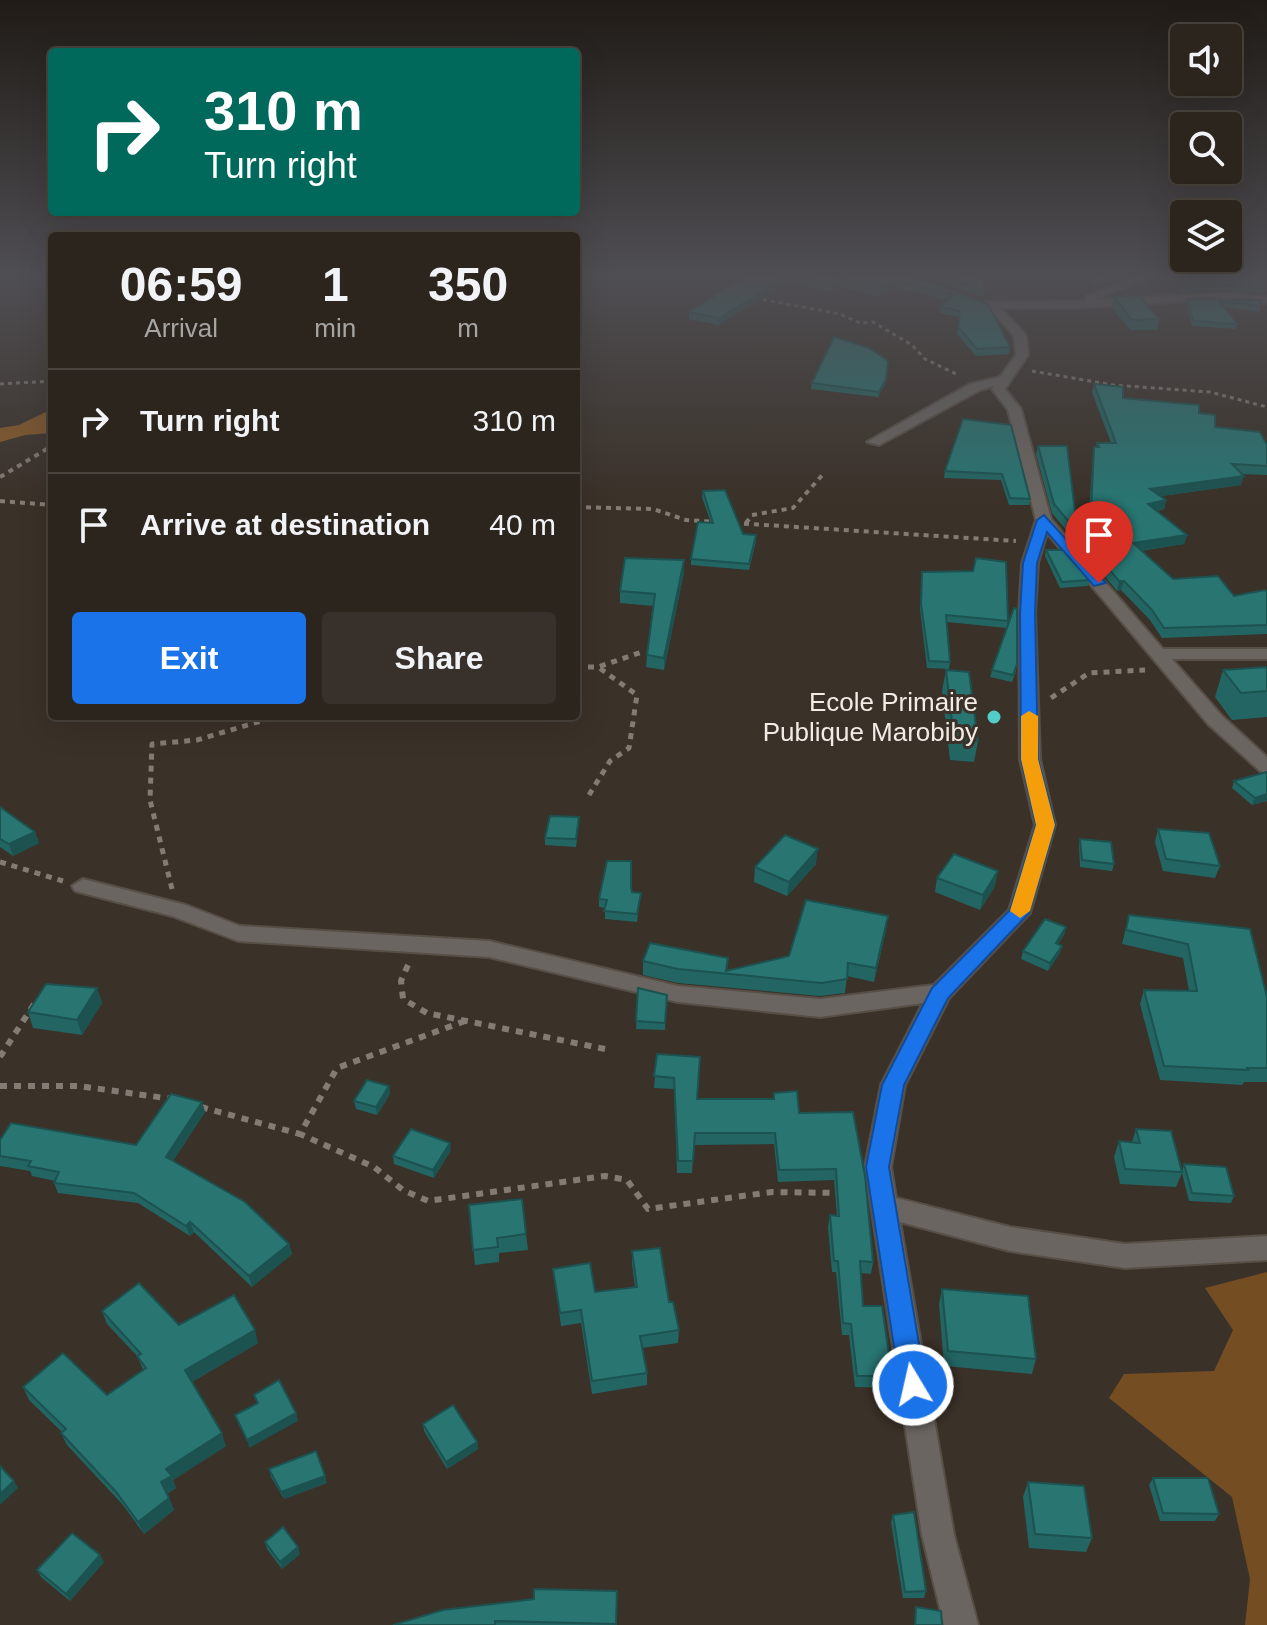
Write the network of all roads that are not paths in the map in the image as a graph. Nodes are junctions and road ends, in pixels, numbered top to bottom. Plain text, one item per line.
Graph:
1 (1022, 351) edge
2 (1005, 376) junction
3 (874, 442) dead end
4 (1040, 531) junction
5 (1159, 654) junction
6 (1267, 654) edge
7 (1267, 767) edge
8 (83, 886) road end
9 (940, 993) junction
10 (882, 1200) junction
11 (1267, 1248) edge
12 (961, 1625) edge

1 - 2 street
2 - 3 street
2 - 4 street
4 - 5 street
4 - 9 street
5 - 6 street
5 - 7 street
8 - 9 street
9 - 10 street
10 - 11 street
10 - 12 street

